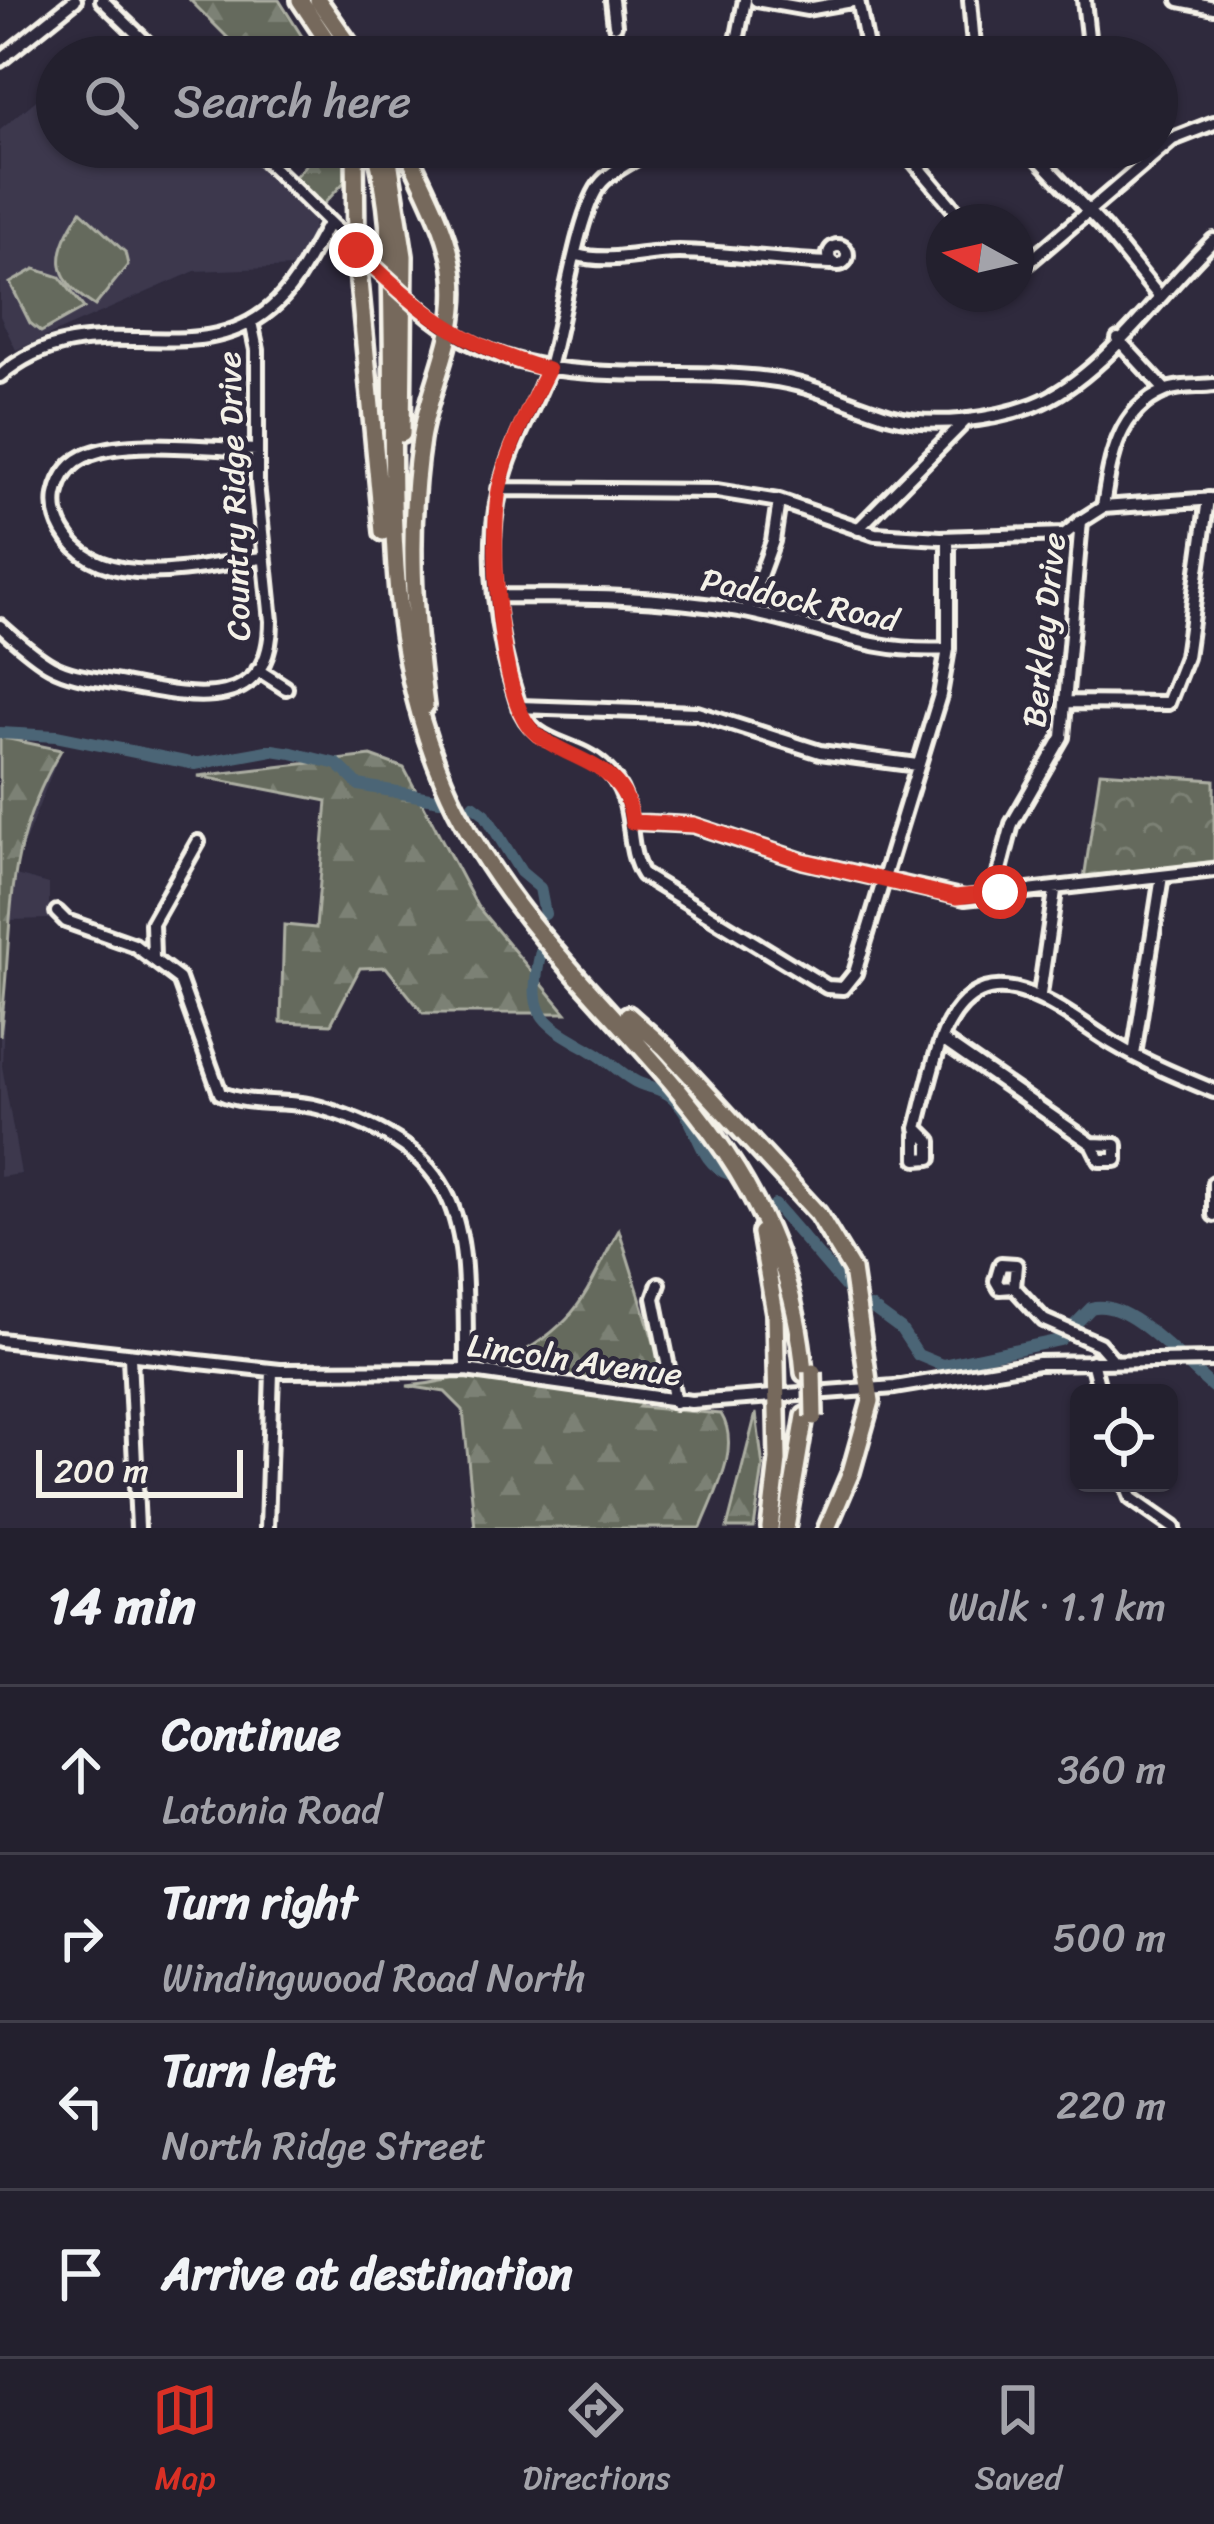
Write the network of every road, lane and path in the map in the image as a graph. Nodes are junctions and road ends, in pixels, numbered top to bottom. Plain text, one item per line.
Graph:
1 (75, 0) edge
2 (102, 0) edge
3 (296, 0) edge
4 (315, 0) edge
5 (612, 0) edge
6 (745, 0) edge
7 (756, 0) edge
8 (858, 0) edge
9 (970, 0) edge
10 (1084, 0) edge
11 (1179, 0) edge
12 (1214, 8) edge
13 (615, 25) dead end
14 (139, 36) edge
15 (316, 36) edge
16 (323, 36) edge
17 (336, 36) edge
18 (342, 36) edge
19 (738, 36) edge
20 (865, 36) edge
21 (973, 36) edge
22 (1085, 36) edge
23 (1, 58) edge
24 (1214, 122) edge
25 (1178, 137) edge
26 (273, 168) edge
27 (355, 168) edge
28 (379, 168) edge
29 (389, 168) edge
30 (415, 168) edge
31 (623, 168) edge
32 (920, 168) edge
33 (1047, 168) edge
34 (1141, 168) edge
35 (950, 204) edge
36 (1089, 215) junction
37 (328, 224) junction
38 (1214, 240) edge
39 (356, 250) junction
40 (577, 255) junction
41 (1034, 259) edge
42 (831, 263) dead end
43 (1158, 295) junction
44 (250, 322) junction
45 (452, 333) junction
46 (1118, 340) junction
47 (548, 370) junction
48 (0, 376) edge
49 (1214, 385) edge
50 (1166, 390) junction
51 (969, 417) junction
52 (257, 450) junction
53 (499, 490) junction
54 (1211, 499) edge
55 (779, 500) junction
56 (1103, 508) junction
57 (1081, 521) junction
58 (858, 530) junction
59 (947, 538) junction
60 (262, 558) junction
61 (497, 596) junction
62 (747, 611) junction
63 (0, 626) edge
64 (948, 649) junction
65 (405, 663) junction
66 (258, 670) junction
67 (286, 688) dead end
68 (1066, 702) junction
69 (425, 706) junction
70 (519, 707) junction
71 (917, 765) junction
72 (632, 822) junction
73 (198, 842) dead end
74 (1214, 870) edge
75 (884, 876) junction
76 (1162, 876) junction
77 (1054, 891) junction
78 (994, 893) junction
79 (57, 912) dead end
80 (154, 957) junction
81 (1040, 994) junction
82 (627, 1015) junction
83 (945, 1042) junction
84 (1135, 1055) junction
85 (1214, 1091) edge
86 (713, 1130) junction
87 (917, 1134) dead end
88 (1091, 1144) dead end
89 (1214, 1183) edge
90 (1214, 1215) edge
91 (659, 1284) dead end
92 (1014, 1286) dead end
93 (0, 1340) edge
94 (130, 1357) junction
95 (1092, 1360) junction
96 (1113, 1360) junction
97 (1214, 1360) edge
98 (466, 1370) junction
99 (272, 1371) junction
100 (808, 1373) junction
101 (1098, 1384) edge
102 (871, 1389) junction
103 (775, 1396) junction
104 (675, 1402) junction
105 (1129, 1492) edge
106 (138, 1528) edge
107 (266, 1528) edge
108 (770, 1528) edge
109 (790, 1528) edge
110 (827, 1528) edge
111 (1174, 1528) edge

1 - 23 street
2 - 14 street
3 - 15 highway
3 - 16 highway
4 - 17 highway
4 - 18 highway
5 - 13 street
6 - 19 street
7 - 8 street
8 - 20 street
9 - 21 street
10 - 22 street
11 - 12 street
24 - 25 street
26 - 37 street
27 - 39 highway
28 - 65 highway
29 - 69 highway
30 - 45 highway
31 - 40 street
32 - 35 street
33 - 36 street
34 - 36 street
36 - 41 street
36 - 43 street
37 - 39 street
37 - 44 street
38 - 43 street
39 - 45 street, bridge
39 - 65 highway
40 - 42 street
40 - 47 street
43 - 46 street
44 - 48 street
44 - 52 street, Country Ridge Drive
45 - 47 street
45 - 69 highway
46 - 50 street
46 - 51 street
47 - 51 street
47 - 53 street
49 - 50 street
50 - 56 street, Berkley Drive
51 - 58 street
52 - 60 street, Country Ridge Drive
52 - 60 street
53 - 55 street
53 - 61 street
54 - 56 street
54 - 68 street
55 - 58 street
55 - 62 street
56 - 57 street, Berkley Drive
57 - 59 street
57 - 68 street, Berkley Drive
58 - 59 street
59 - 64 street
60 - 66 street, Country Ridge Drive
61 - 62 street, Paddock Road
61 - 70 street
62 - 64 street, Paddock Road
63 - 66 street, Country Ridge Drive
64 - 71 street
65 - 86 highway
66 - 67 street
68 - 78 street, Berkley Drive
69 - 82 highway
70 - 71 street
70 - 72 street
71 - 75 street
72 - 75 street
72 - 75 street
73 - 80 street
74 - 76 street
75 - 78 street
76 - 77 street
76 - 84 street
77 - 78 street
77 - 81 street
79 - 80 street
80 - 98 street
81 - 83 street
81 - 84 street
82 - 100 highway
82 - 102 highway
83 - 87 street
83 - 88 street
84 - 85 street
86 - 100 highway
86 - 103 highway
89 - 90 street
91 - 104 street
92 - 96 street
93 - 94 street, Lincoln Avenue
94 - 99 street, Lincoln Avenue
94 - 106 street
95 - 96 street, Lincoln Avenue
95 - 101 street
95 - 102 street, Lincoln Avenue
96 - 97 street, Lincoln Avenue
98 - 99 street, Lincoln Avenue
98 - 104 street, Lincoln Avenue
99 - 107 street
100 - 109 highway, bridge
102 - 103 street, Lincoln Avenue
102 - 110 highway
103 - 104 street, Lincoln Avenue
103 - 108 highway
105 - 111 street

